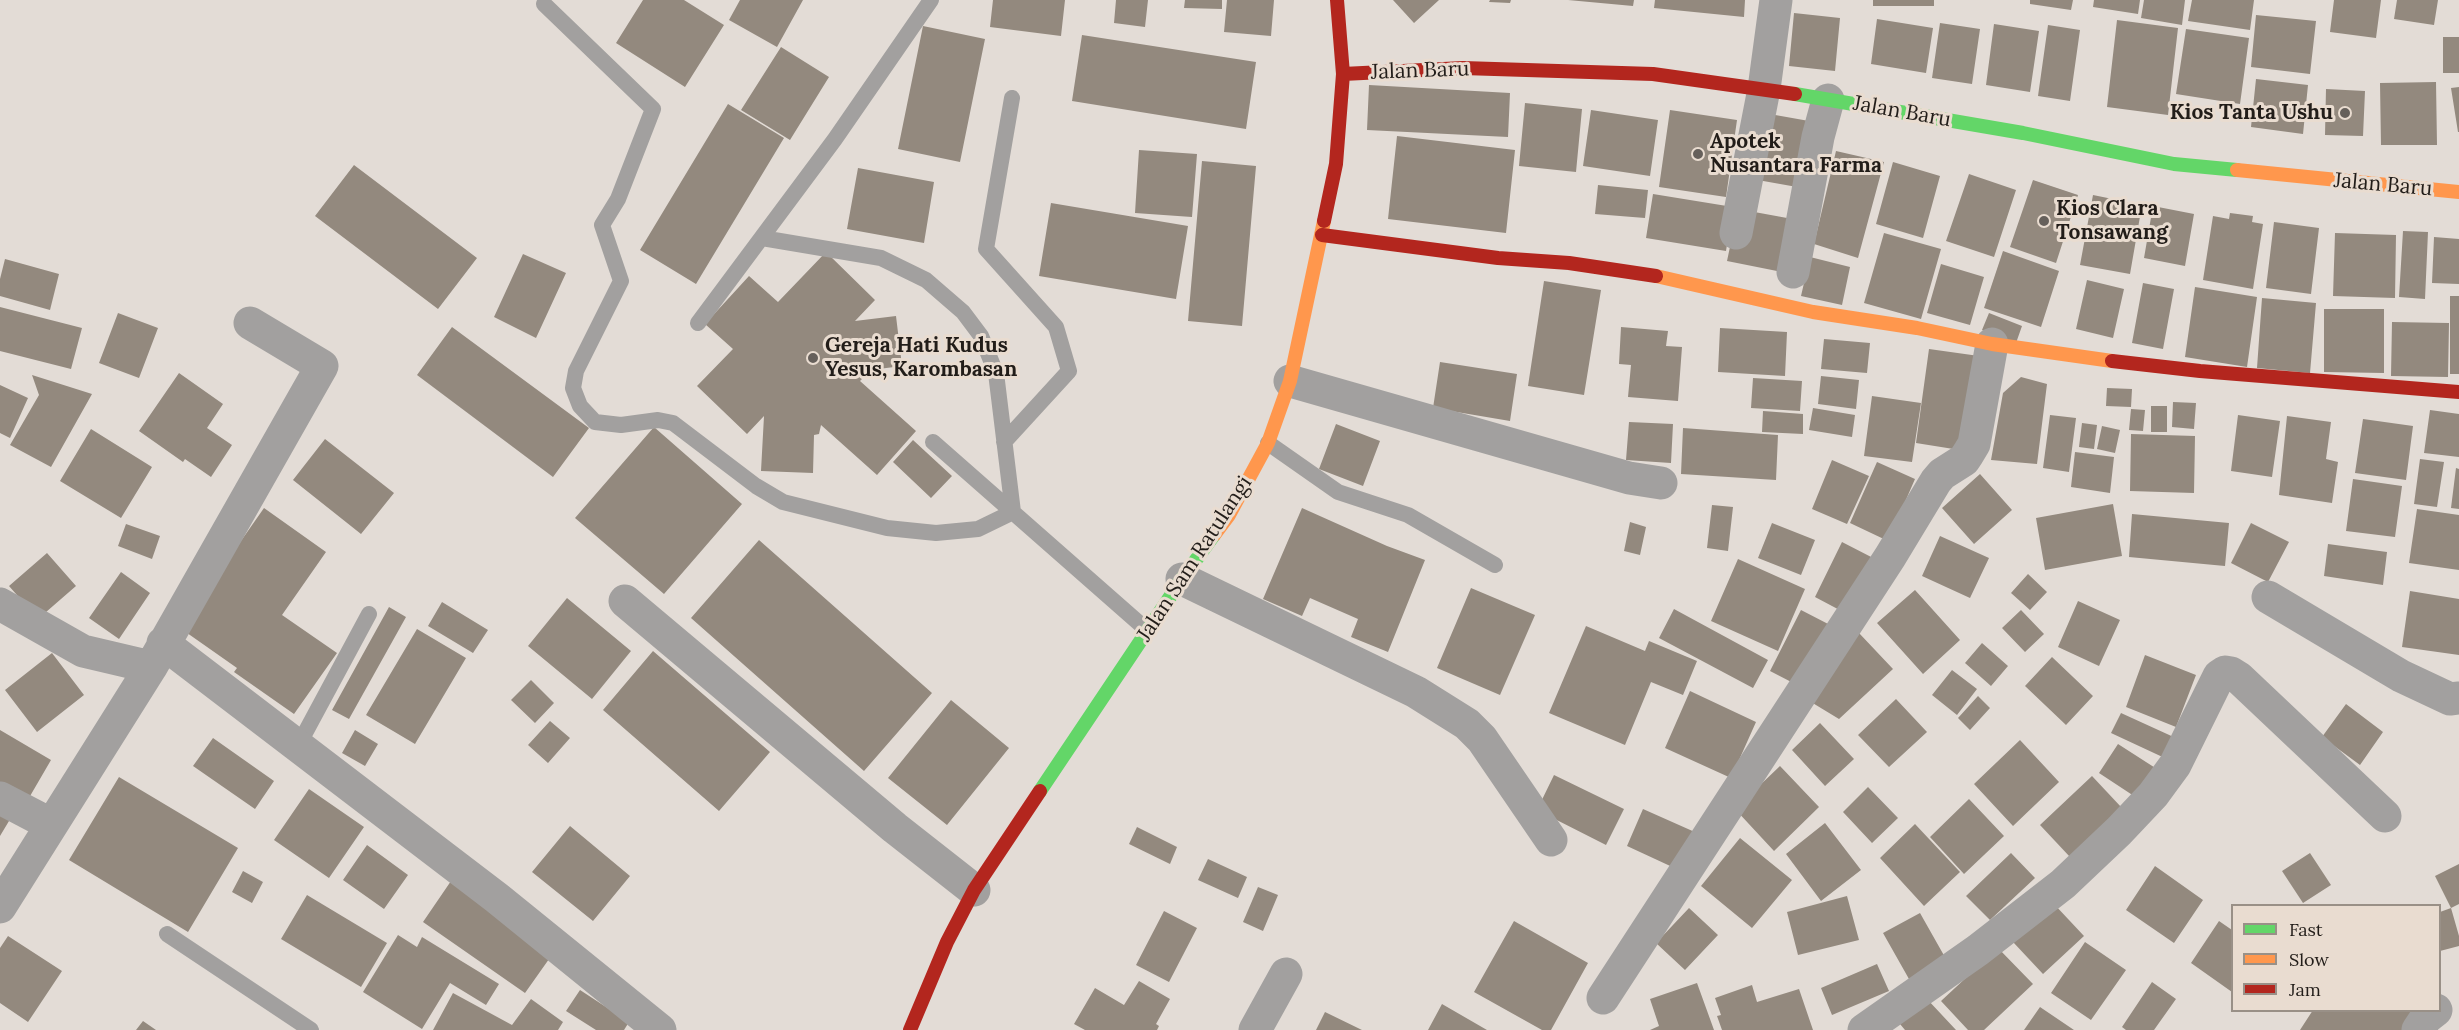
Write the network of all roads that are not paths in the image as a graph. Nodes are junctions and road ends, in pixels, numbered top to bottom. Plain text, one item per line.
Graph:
1 (931, 0) edge
2 (1337, 0) edge
3 (1776, 0) edge
4 (544, 4) dead end
5 (1343, 74) junction
6 (1764, 89) junction
7 (1012, 98) dead end
8 (1828, 100) junction
9 (2459, 192) edge
10 (1736, 233) dead end
11 (1322, 235) junction
12 (762, 237) junction
13 (1793, 272) dead end
14 (250, 323) dead end
15 (698, 323) dead end
16 (1992, 344) junction
17 (1290, 381) junction
18 (2459, 392) edge
19 (933, 442) dead end
20 (1004, 442) junction
21 (1268, 443) junction
22 (1661, 483) dead end
23 (1013, 512) junction
24 (1495, 565) dead end
25 (1182, 579) junction
26 (2268, 597) dead end
27 (625, 601) dead end
28 (0, 604) edge
29 (369, 614) dead end
30 (1148, 631) junction
31 (157, 655) junction
32 (2459, 698) edge
33 (298, 746) junction
34 (0, 798) edge
35 (2385, 816) dead end
36 (50, 824) junction
37 (1551, 840) dead end
38 (974, 890) junction
39 (0, 907) edge
40 (167, 934) dead end
41 (1286, 974) dead end
42 (1603, 998) dead end
43 (2459, 1008) edge
44 (2441, 1010) edge
45 (2435, 1012) edge
46 (311, 1030) edge
47 (660, 1030) edge
48 (910, 1030) edge
49 (1255, 1030) edge
50 (1864, 1030) edge
51 (2418, 1030) edge

1 - 12 lane
2 - 5 main road, Jalan Sam Ratulangi
3 - 6 street
4 - 23 lane
5 - 6 main road, Jalan Baru
5 - 11 main road, Jalan Sam Ratulangi
6 - 8 main road, Jalan Baru
6 - 10 street
7 - 20 lane
8 - 9 main road, Jalan Baru
8 - 13 street
11 - 16 main road
11 - 17 main road, Jalan Sam Ratulangi
12 - 15 lane
12 - 20 lane
14 - 31 street
16 - 18 main road
16 - 42 street
17 - 21 main road, Jalan Sam Ratulangi
17 - 22 street
19 - 23 lane
20 - 23 lane
21 - 24 lane
21 - 25 main road, Jalan Sam Ratulangi
23 - 30 lane
25 - 30 main road, Jalan Sam Ratulangi
25 - 37 street
26 - 32 street
27 - 38 street
28 - 31 street
29 - 33 lane
30 - 38 main road, Jalan Sam Ratulangi
31 - 33 street
31 - 36 street
33 - 47 street
34 - 36 street
35 - 50 street
36 - 39 street
38 - 48 main road, Jalan Sam Ratulangi
40 - 46 lane
41 - 49 street
43 - 44 street
45 - 51 street

